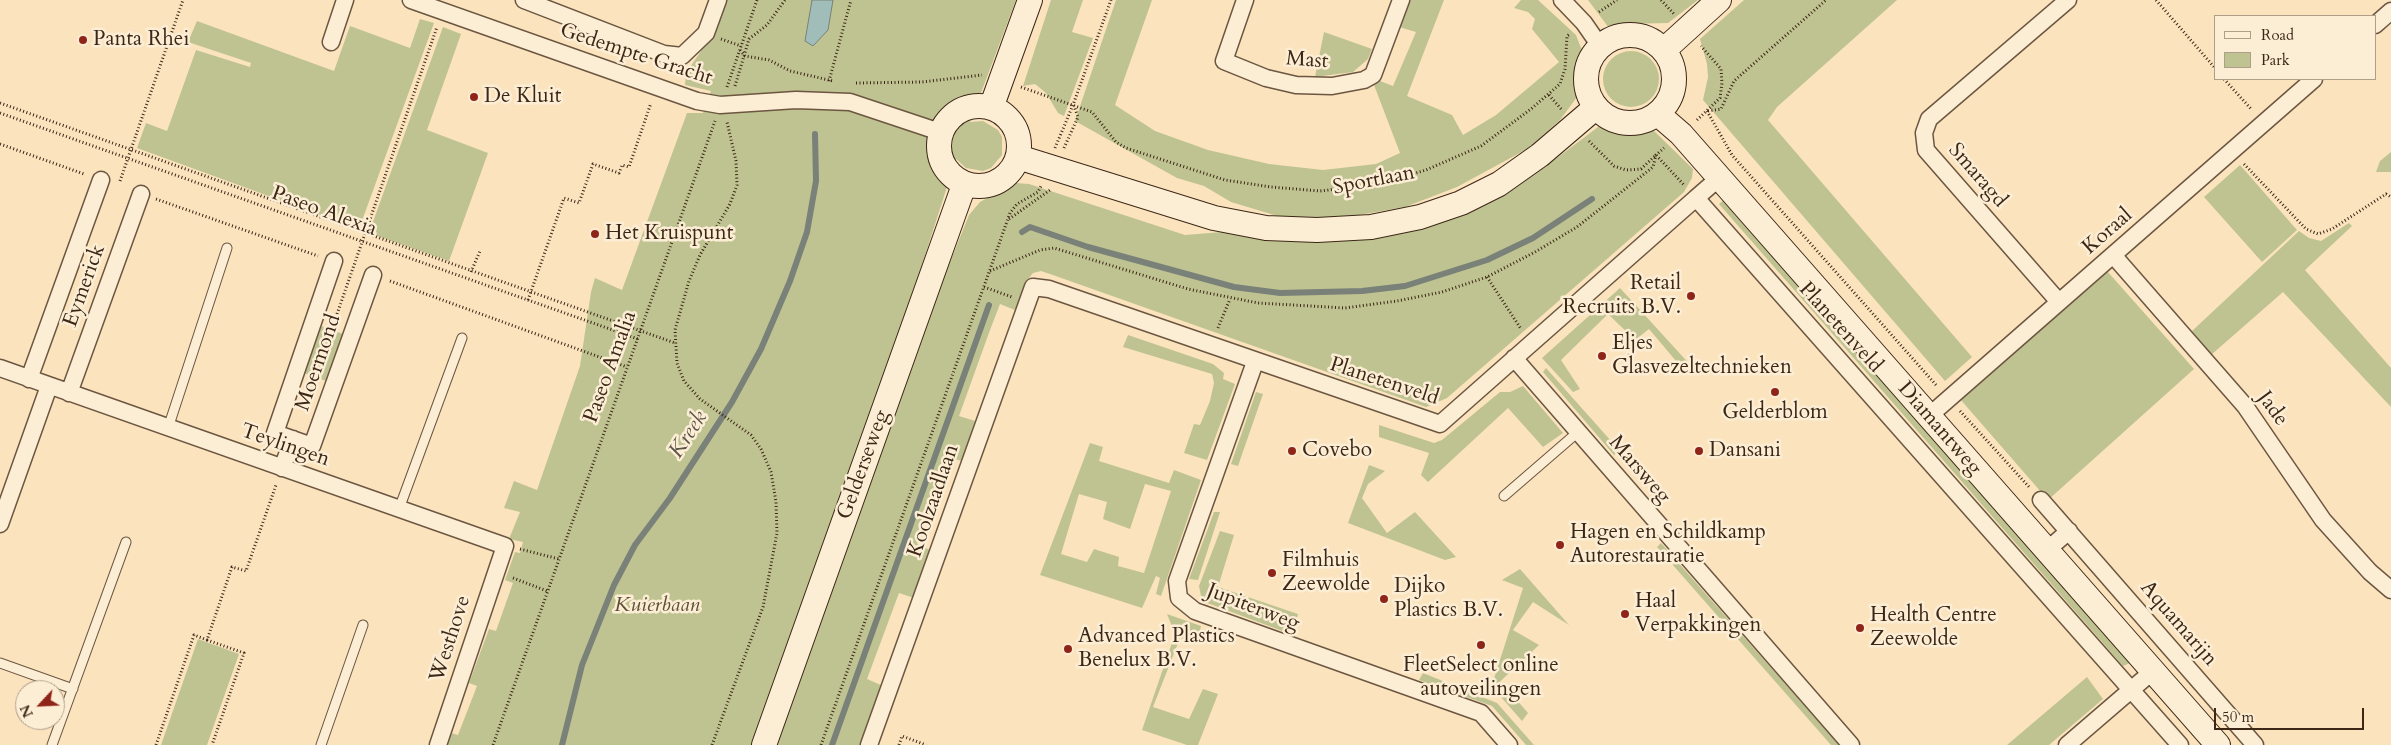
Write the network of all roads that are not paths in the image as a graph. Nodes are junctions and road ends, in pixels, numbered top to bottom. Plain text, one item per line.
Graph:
1 (345, 0) edge
2 (411, 0) edge
3 (524, 0) edge
4 (718, 0) edge
5 (1030, 0) edge
6 (1245, 0) edge
7 (1401, 0) edge
8 (1562, 0) edge
9 (1719, 0) edge
10 (2068, 0) edge
11 (2391, 11) edge
12 (2376, 24) edge
13 (330, 42) dead end
14 (1600, 46) junction
15 (1664, 50) junction
16 (2313, 80) edge
17 (991, 108) junction
18 (1595, 108) junction
19 (1659, 115) junction
20 (940, 132) junction
21 (1018, 157) junction
22 (1719, 178) junction
23 (101, 180) road end
24 (964, 185) junction
25 (141, 194) road end
26 (1696, 198) junction
27 (227, 248) dead end
28 (2113, 255) junction
29 (334, 261) road end
30 (373, 275) road end
31 (1049, 289) joint
32 (2059, 302) junction
33 (462, 338) dead end
34 (1514, 358) junction
35 (1255, 362) junction
36 (0, 368) edge
37 (29, 379) junction
38 (49, 386) junction
39 (69, 393) junction
40 (1928, 416) junction
41 (168, 428) junction
42 (1578, 432) junction
43 (293, 439) junction
44 (282, 468) junction
45 (1504, 496) dead end
46 (2041, 500) road end
47 (399, 509) junction
48 (0, 524) edge
49 (2069, 531) junction
50 (126, 542) dead end
51 (505, 546) joint
52 (2047, 550) junction
53 (2391, 590) edge
54 (363, 626) dead end
55 (0, 663) edge
56 (2153, 671) junction
57 (73, 689) junction
58 (2131, 689) junction
59 (52, 745) edge
60 (320, 745) edge
61 (438, 745) edge
62 (764, 745) edge
63 (869, 745) edge
64 (1509, 745) edge
65 (1852, 745) edge
66 (2067, 745) edge
67 (2180, 745) edge
68 (2218, 745) edge
69 (2255, 745) edge

1 - 13 street
2 - 20 street, Gedempte Gracht
3 - 4 street
5 - 17 street
6 - 7 street, Mast
8 - 14 street
9 - 15 street
10 - 32 street, Smaragd
11 - 12 street
14 - 15 street
14 - 18 street
15 - 19 street
16 - 28 street, Koraal
17 - 20 street
17 - 21 street
18 - 19 street
18 - 21 street, Sportlaan
19 - 22 street, Diamantweg
20 - 24 street
21 - 24 street
22 - 26 street, Planetenveld
22 - 40 street, Diamantweg
23 - 37 street, Eymerick
24 - 62 street, Gelderseweg
25 - 39 street, Eymerick
26 - 34 street, Planetenveld
26 - 58 street, Planetenveld
27 - 41 lane
28 - 32 street, Koraal
28 - 53 street, Jade
29 - 43 street, Moermond
30 - 43 street, Moermond
31 - 35 street, Planetenveld
31 - 63 street, Koolzaadlaan
32 - 40 street, Koraal
33 - 47 lane
34 - 35 street, Planetenveld
34 - 42 street, Marsweg
35 - 64 street, Jupiterweg
36 - 37 street, Teylingen
37 - 38 street, Teylingen
38 - 39 street, Teylingen
38 - 48 street
39 - 41 street, Teylingen
40 - 52 street, Diamantweg
41 - 44 street, Teylingen
42 - 45 lane
42 - 65 street, Marsweg
43 - 44 street, Moermond
44 - 47 street, Teylingen
46 - 49 street, Aquamarijn
47 - 51 street, Teylingen
49 - 52 street
49 - 69 street, Aquamarijn
50 - 57 lane
51 - 61 street, Westhove
52 - 56 street, Diamantweg
54 - 60 lane
55 - 57 lane
56 - 58 street
56 - 68 street, Diamantweg
57 - 59 lane
58 - 66 street
58 - 67 street, Planetenveld

